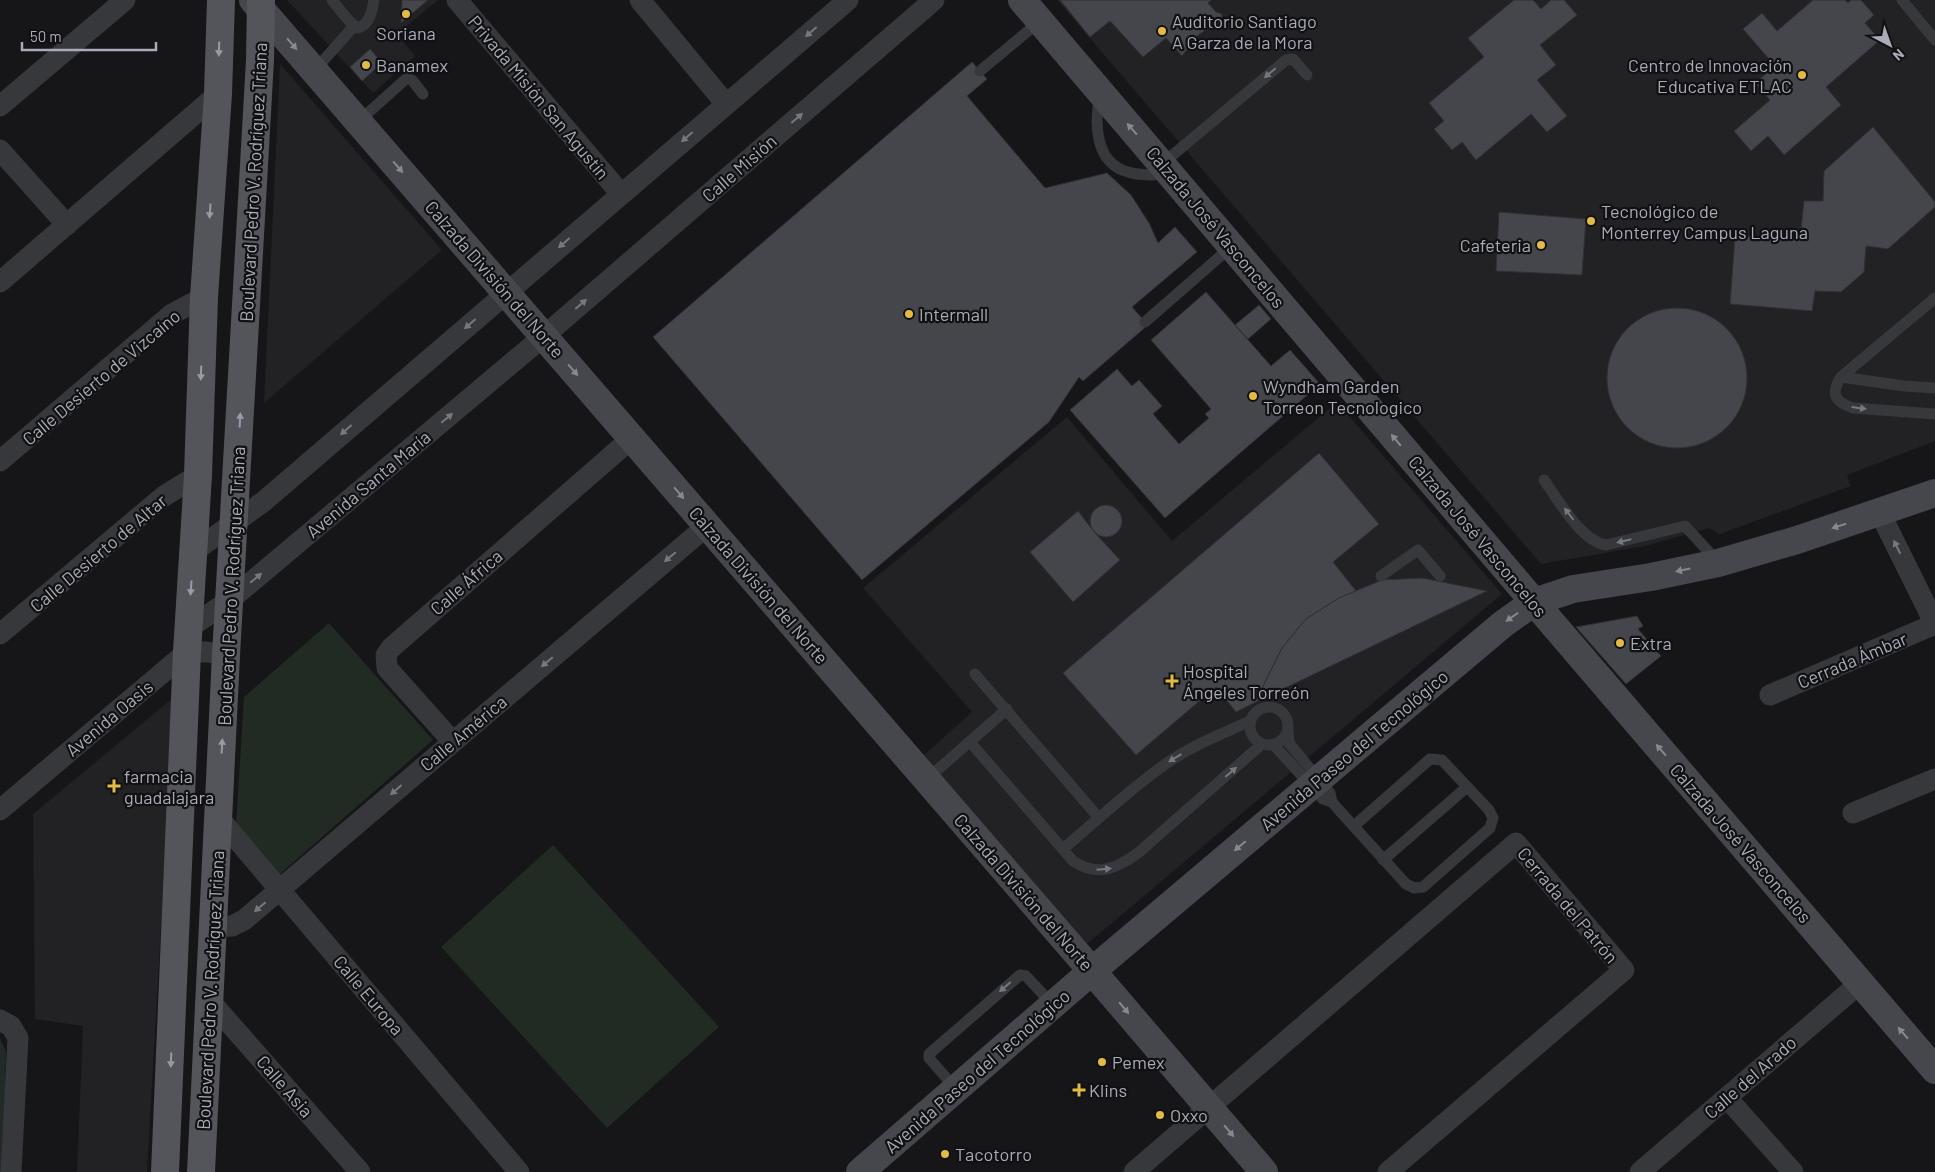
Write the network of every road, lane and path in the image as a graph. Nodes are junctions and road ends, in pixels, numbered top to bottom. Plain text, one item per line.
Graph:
1 (125, 0) edge
2 (221, 0) edge
3 (332, 0) edge
4 (374, 0) edge
5 (457, 0) edge
6 (640, 0) edge
7 (934, 0) edge
8 (1022, 0) edge
9 (1902, 0) edge
10 (258, 2) edge
11 (836, 4) edge
12 (1040, 21) junction
13 (354, 26) junction
14 (1935, 40) edge
15 (315, 70) junction
16 (980, 72) dead end
17 (1307, 75) dead end
18 (1101, 93) junction
19 (218, 94) junction
20 (423, 94) dead end
21 (726, 104) junction
22 (0, 106) edge
23 (359, 122) junction
24 (0, 150) edge
25 (1167, 169) junction
26 (621, 194) junction
27 (66, 225) junction
28 (1232, 246) junction
29 (0, 282) edge
30 (506, 292) junction
31 (204, 297) junction
32 (1935, 298) edge
33 (1145, 322) dead end
34 (544, 336) junction
35 (1841, 378) junction
36 (1935, 388) edge
37 (1935, 414) edge
38 (632, 438) junction
39 (0, 461) edge
40 (198, 476) junction
41 (1544, 480) dead end
42 (1935, 492) edge
43 (1880, 513) junction
44 (235, 521) junction
45 (708, 525) junction
46 (193, 552) junction
47 (1718, 563) junction
48 (1381, 576) dead end
49 (1440, 576) dead end
50 (230, 600) junction
51 (1534, 602) junction
52 (1935, 624) edge
53 (0, 634) edge
54 (188, 640) junction
55 (226, 655) junction
56 (976, 674) dead end
57 (1770, 696) dead end
58 (1007, 710) junction
59 (1250, 721) junction
60 (1288, 728) junction
61 (453, 742) junction
62 (970, 742) junction
63 (1268, 744) junction
64 (927, 779) junction
65 (1935, 779) edge
66 (1467, 787) junction
67 (1320, 789) junction
68 (0, 810) edge
69 (1853, 813) dead end
70 (218, 817) junction
71 (1099, 818) junction
72 (1354, 826) junction
73 (1062, 849) junction
74 (1383, 860) junction
75 (280, 890) junction
76 (213, 927) junction
77 (1092, 971) junction
78 (1860, 983) junction
79 (210, 1001) junction
80 (1053, 1005) junction
81 (0, 1020) edge
82 (1935, 1070) edge
83 (956, 1089) junction
84 (1726, 1098) junction
85 (169, 1099) junction
86 (1209, 1107) junction
87 (11, 1172) edge
88 (165, 1172) edge
89 (197, 1172) edge
90 (201, 1172) edge
91 (360, 1172) edge
92 (519, 1172) edge
93 (860, 1172) edge
94 (1134, 1172) edge
95 (1264, 1172) edge
96 (1388, 1172) edge
97 (1640, 1172) edge
98 (1793, 1172) edge

1 - 22 street
2 -> 19 main road, Boulevard Pedro V. Rodríguez Triana
3 - 13 lane
4 - 13 lane
5 - 26 street, Privada Misión San Agustín
6 - 21 street
34 -> 7 street, Calle Misión
8 - 12 main road, Calzada José Vasconcelos
9 - 14 lane
10 -> 15 main road, Calzada División del Norte
44 -> 10 main road, Boulevard Pedro V. Rodríguez Triana
11 -> 21 street
12 - 16 lane
12 - 18 main road, Calzada José Vasconcelos
13 - 15 lane
15 - 23 main road, Calzada División del Norte
17 -> 25 lane
25 -> 18 main road, Calzada José Vasconcelos
18 - 25 lane
19 - 27 street
19 -> 31 main road, Boulevard Pedro V. Rodríguez Triana
20 - 23 lane
21 -> 26 street
23 -> 30 main road, Calzada División del Norte
24 - 27 street
25 - 28 main road, Calzada José Vasconcelos
26 -> 30 street
27 - 29 street
28 - 33 lane
51 -> 28 main road, Calzada José Vasconcelos
30 - 34 main road, Calzada División del Norte
30 -> 44 street
31 - 39 street, Calle Desierto de Vizcaíno
31 -> 40 main road, Boulevard Pedro V. Rodríguez Triana
32 - 35 lane
34 -> 38 main road, Calzada División del Norte
50 -> 34 street, Avenida Santa María
35 - 36 lane
35 -> 37 lane
38 -> 45 main road, Calzada División del Norte
38 - 61 street, Calle África
40 - 46 main road, Boulevard Pedro V. Rodríguez Triana
40 - 53 street, Calle Desierto de Altar
47 -> 41 lane
42 - 43 main road, Avenida Paseo del Tecnológico
43 -> 47 main road, Avenida Paseo del Tecnológico
52 -> 43 street
44 - 46 street
44 - 50 main road, Boulevard Pedro V. Rodríguez Triana
45 -> 61 street, Calle América
45 - 64 main road, Calzada División del Norte
46 -> 54 main road, Boulevard Pedro V. Rodríguez Triana
47 -> 51 main road, Avenida Paseo del Tecnológico
48 - 49 lane
50 - 54 street, Avenida Santa María
50 - 55 main road, Boulevard Pedro V. Rodríguez Triana
51 -> 67 main road, Avenida Paseo del Tecnológico
78 -> 51 main road, Calzada José Vasconcelos
52 - 57 street, Cerrada Ámbar
54 - 55 street
54 - 68 street, Avenida Oasis
54 -> 85 main road, Boulevard Pedro V. Rodríguez Triana
70 -> 55 main road, Boulevard Pedro V. Rodríguez Triana
56 - 58 lane
58 - 62 lane
58 - 71 lane
59 - 60 lane
59 - 63 lane
59 -> 71 lane
60 - 63 lane
60 - 67 lane
61 -> 75 street, Calle América
62 - 64 lane
62 - 73 lane
63 - 67 lane
73 -> 63 lane
64 - 77 main road, Calzada División del Norte
65 - 69 street
66 - 72 lane
66 - 74 lane
66 - 74 lane
67 - 72 lane
67 -> 77 main road, Avenida Paseo del Tecnológico
70 - 75 street, Calle Europa
70 - 76 main road, Boulevard Pedro V. Rodríguez Triana
71 - 73 lane
72 - 74 lane
75 -> 76 street, Calle América
75 - 92 street, Calle Europa
76 - 79 main road, Boulevard Pedro V. Rodríguez Triana
77 - 80 main road, Avenida Paseo del Tecnológico
77 -> 86 main road, Calzada División del Norte
82 -> 78 main road, Calzada José Vasconcelos
78 - 84 street, Calle del Arado
79 - 90 main road, Boulevard Pedro V. Rodríguez Triana
79 - 91 street, Calle Asia
80 - 83 main road, Avenida Paseo del Tecnológico
80 -> 83 lane
81 - 87 street
83 - 93 main road, Avenida Paseo del Tecnológico
84 - 97 street, Calle del Arado
84 - 98 street
85 - 88 main road, Boulevard Pedro V. Rodríguez Triana
85 - 89 main road
86 - 94 street
86 -> 95 main road, Calzada División del Norte
86 - 96 street, Cerrada del Patrón

